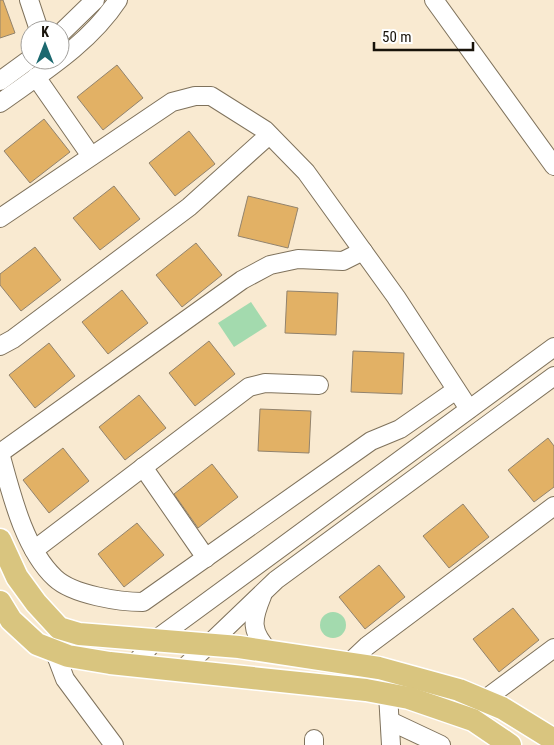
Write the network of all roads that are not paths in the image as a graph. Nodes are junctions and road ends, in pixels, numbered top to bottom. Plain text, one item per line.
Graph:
1 (29, 0) edge
2 (95, 0) edge
3 (118, 0) edge
4 (434, 0) edge
5 (36, 20) edge
6 (70, 24) edge
7 (20, 66) edge
8 (36, 78) junction
9 (0, 81) edge
10 (0, 103) edge
11 (270, 135) junction
12 (91, 156) junction
13 (554, 166) edge
14 (0, 218) edge
15 (363, 251) junction
16 (0, 346) edge
17 (554, 347) edge
18 (554, 376) edge
19 (319, 384) dead end
20 (456, 390) junction
21 (469, 409) junction
22 (0, 453) edge
23 (143, 467) junction
24 (554, 506) edge
25 (0, 540) edge
26 (34, 550) junction
27 (206, 558) junction
28 (263, 592) junction
29 (0, 602) edge
30 (155, 640) junction
31 (208, 644) junction
32 (554, 648) edge
33 (54, 650) junction
34 (270, 651) junction
35 (349, 663) junction
36 (134, 665) junction
37 (182, 670) junction
38 (388, 694) junction
39 (484, 700) junction
40 (390, 721) junction
41 (554, 740) edge
42 (114, 745) edge
43 (391, 745) edge
44 (440, 745) edge
45 (510, 745) edge

1 - 5 street
2 - 6 street
3 - 8 street
4 - 13 street
7 - 9 street
8 - 10 street
8 - 12 street
11 - 12 street
11 - 15 street
11 - 16 street
12 - 14 street
15 - 20 street
15 - 22 street
17 - 21 street
18 - 28 street
19 - 23 street
20 - 21 street
20 - 27 street
21 - 30 street
22 - 26 street
23 - 26 street
23 - 27 street
24 - 35 street
25 - 30 main road
26 - 27 street
28 - 31 street
28 - 34 street
29 - 33 main road
30 - 31 main road
30 - 36 street
31 - 34 main road
31 - 37 street
32 - 39 street
33 - 36 main road
33 - 42 street
34 - 35 main road
35 - 39 main road
36 - 37 main road
37 - 38 main road
38 - 40 street
38 - 45 main road
39 - 41 main road
40 - 43 street
40 - 44 street

